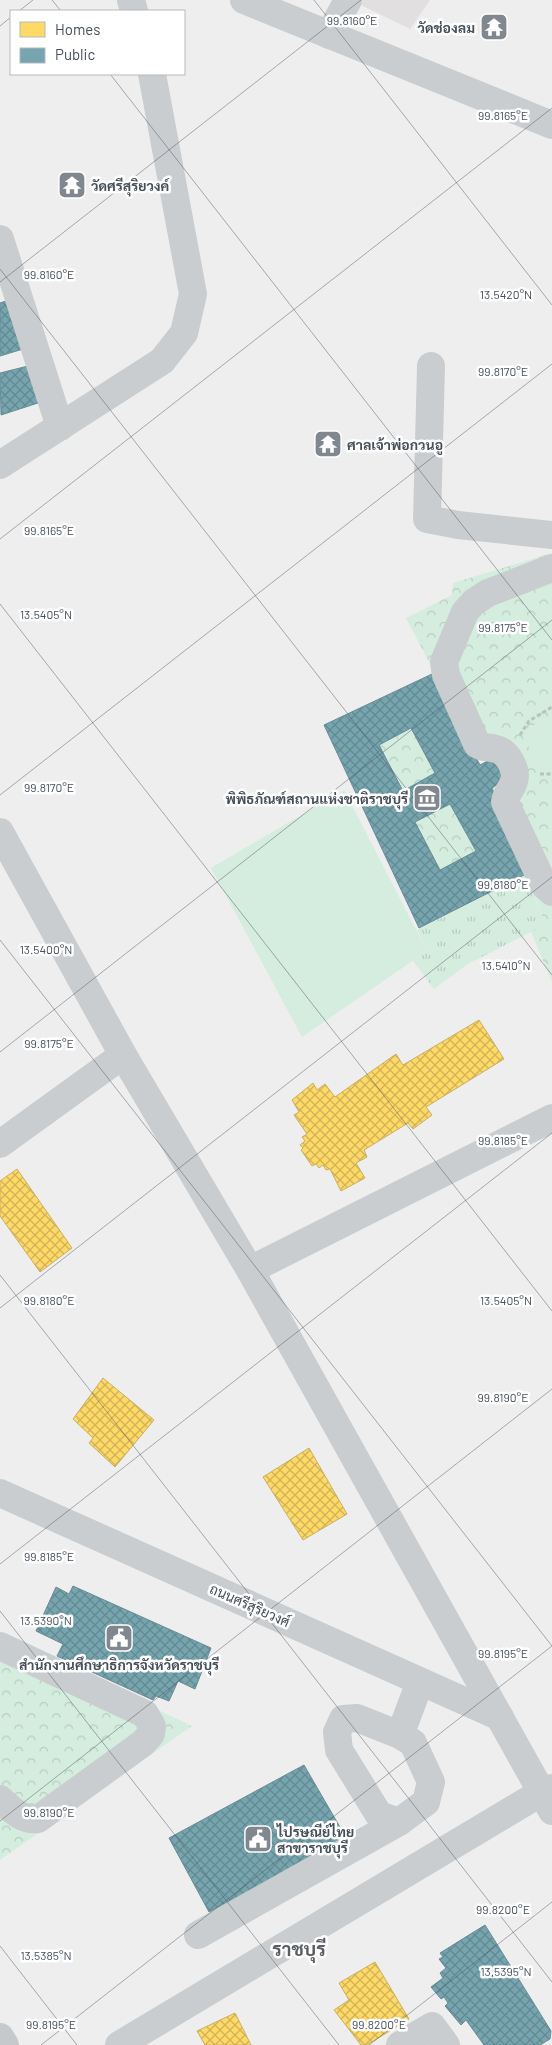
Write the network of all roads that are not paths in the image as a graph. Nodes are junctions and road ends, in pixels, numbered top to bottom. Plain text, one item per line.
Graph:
1 (244, 0) edge
2 (348, 0) edge
3 (329, 35) junction
4 (152, 75) edge
5 (552, 125) edge
6 (0, 239) edge
7 (431, 366) dead end
8 (60, 428) junction
9 (0, 465) edge
10 (552, 535) edge
11 (552, 568) edge
12 (0, 832) edge
13 (552, 892) edge
14 (123, 1055) junction
15 (552, 1118) edge
16 (0, 1144) edge
17 (250, 1270) junction
18 (0, 1494) edge
19 (0, 1646) edge
20 (420, 1682) junction
21 (500, 1718) junction
22 (400, 1735) junction
23 (549, 1797) edge
24 (0, 1799) edge
25 (399, 1822) junction
26 (198, 1936) dead end
27 (0, 2037) edge
28 (125, 2044) edge
29 (5, 2045) edge
30 (400, 2045) edge
31 (446, 2045) edge

1 - 3 street
2 - 3 street
3 - 5 street
4 - 8 street
6 - 8 street
7 - 10 street
8 - 9 street
11 - 13 street
12 - 14 street
14 - 16 street
14 - 17 street
15 - 17 street
17 - 21 street
18 - 20 street, ถนนศรีสุริยวงศ์
19 - 24 street
20 - 21 street, ถนนศรีสุริยวงศ์
20 - 22 street
21 - 23 street
22 - 25 street
22 - 25 street
23 - 28 street
25 - 26 street
27 - 29 main road
30 - 31 street

